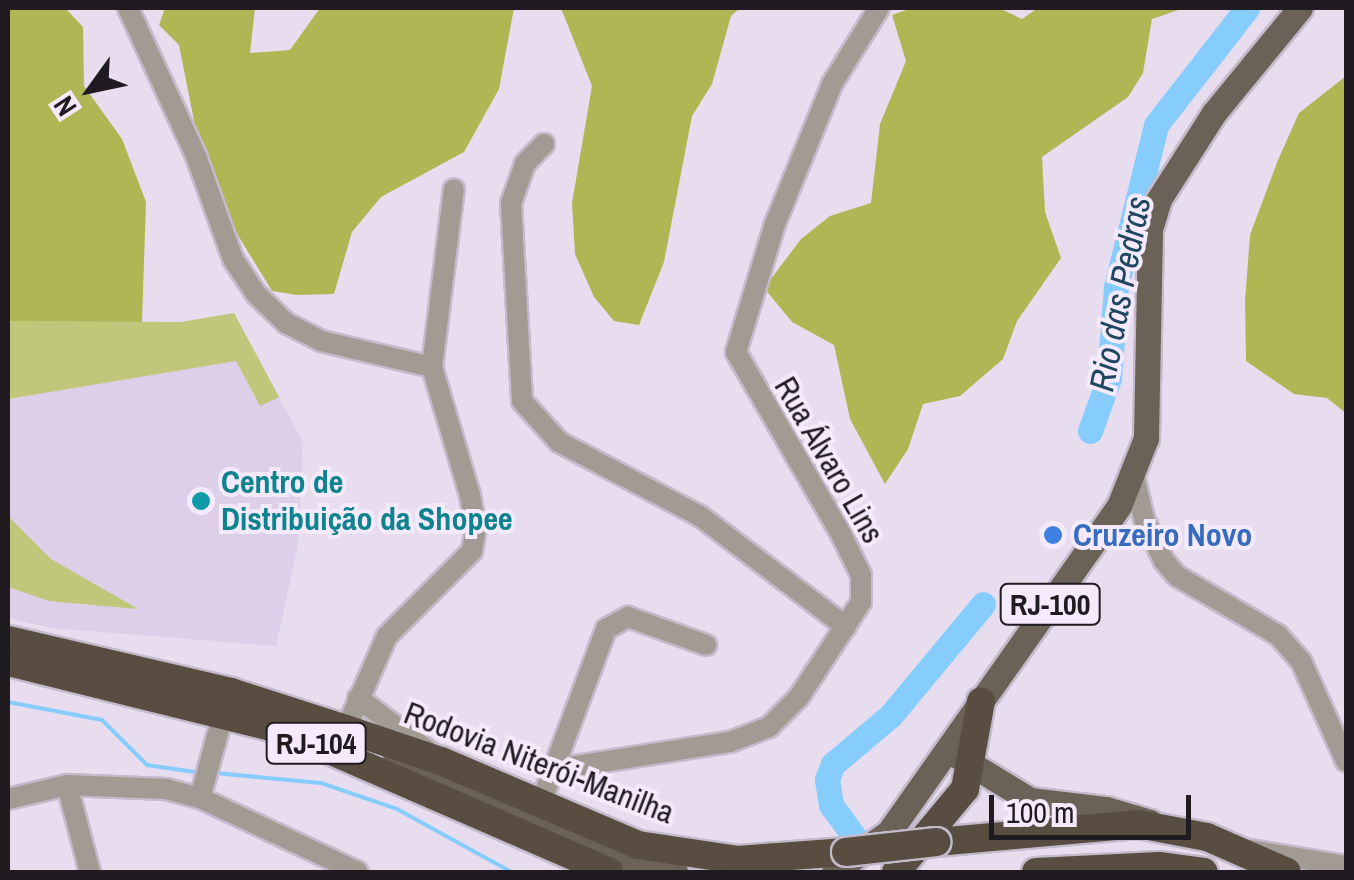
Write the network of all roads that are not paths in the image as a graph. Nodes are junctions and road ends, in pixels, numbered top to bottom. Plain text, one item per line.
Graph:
1 (128, 8) edge
2 (878, 8) edge
3 (1300, 8) edge
4 (544, 144) dead end
5 (454, 190) dead end
6 (432, 367) junction
7 (1135, 472) junction
8 (1119, 506) junction
9 (1144, 520) junction
10 (846, 627) junction
11 (8, 640) edge
12 (706, 645) dead end
13 (8, 662) edge
14 (358, 698) junction
15 (982, 701) junction
16 (224, 711) junction
17 (346, 729) junction
18 (940, 758) junction
19 (441, 761) junction
20 (1346, 761) edge
21 (972, 764) junction
22 (557, 769) junction
23 (1003, 783) junction
24 (67, 785) junction
25 (203, 791) junction
26 (8, 798) edge
27 (540, 806) junction
28 (1174, 829) junction
29 (889, 832) junction
30 (1245, 850) junction
31 (840, 862) edge
32 (1346, 866) edge
33 (899, 871) edge
34 (90, 872) edge
35 (358, 872) edge
36 (609, 872) edge
37 (675, 872) edge
38 (1036, 872) edge
39 (1204, 872) edge
40 (1287, 872) edge

1 - 6 street
2 - 10 street, Rua Álvaro Lins
3 - 7 main road, RJ-100
4 - 10 street
5 - 6 street
6 - 14 street
7 - 8 main road, RJ-100
7 - 9 street
8 - 9 street
8 - 15 main road, RJ-100
9 - 20 street
10 - 22 street, Rua Álvaro Lins
11 - 17 highway, Rodovia Niterói-Manilha / RJ-104
12 - 22 street
13 - 16 highway, Rodovia Niterói-Manilha / RJ-104
14 - 17 street
14 - 19 street
15 - 18 main road, RJ-100
15 - 21 highway
15 - 23 main road
16 - 25 street
16 - 36 highway, Rodovia Niterói-Manilha / RJ-104
17 - 19 highway, Rodovia Niterói-Manilha / RJ-104
17 - 37 main road
18 - 21 main road
18 - 29 main road, RJ-100
19 - 27 highway, Rodovia Niterói-Manilha / RJ-104
21 - 23 main road
21 - 33 highway
22 - 27 street
23 - 28 main road
24 - 25 street
24 - 26 street
24 - 34 street
25 - 35 street
27 - 31 highway, Rodovia Niterói-Manilha / RJ-104
28 - 30 highway, Rodovia Niterói-Manilha / RJ-104
28 - 31 highway, Rodovia Niterói-Manilha / RJ-104, bridge
29 - 31 main road
29 - 33 highway
30 - 32 street
30 - 40 highway, Rodovia Niterói-Manilha / RJ-104
38 - 39 highway

